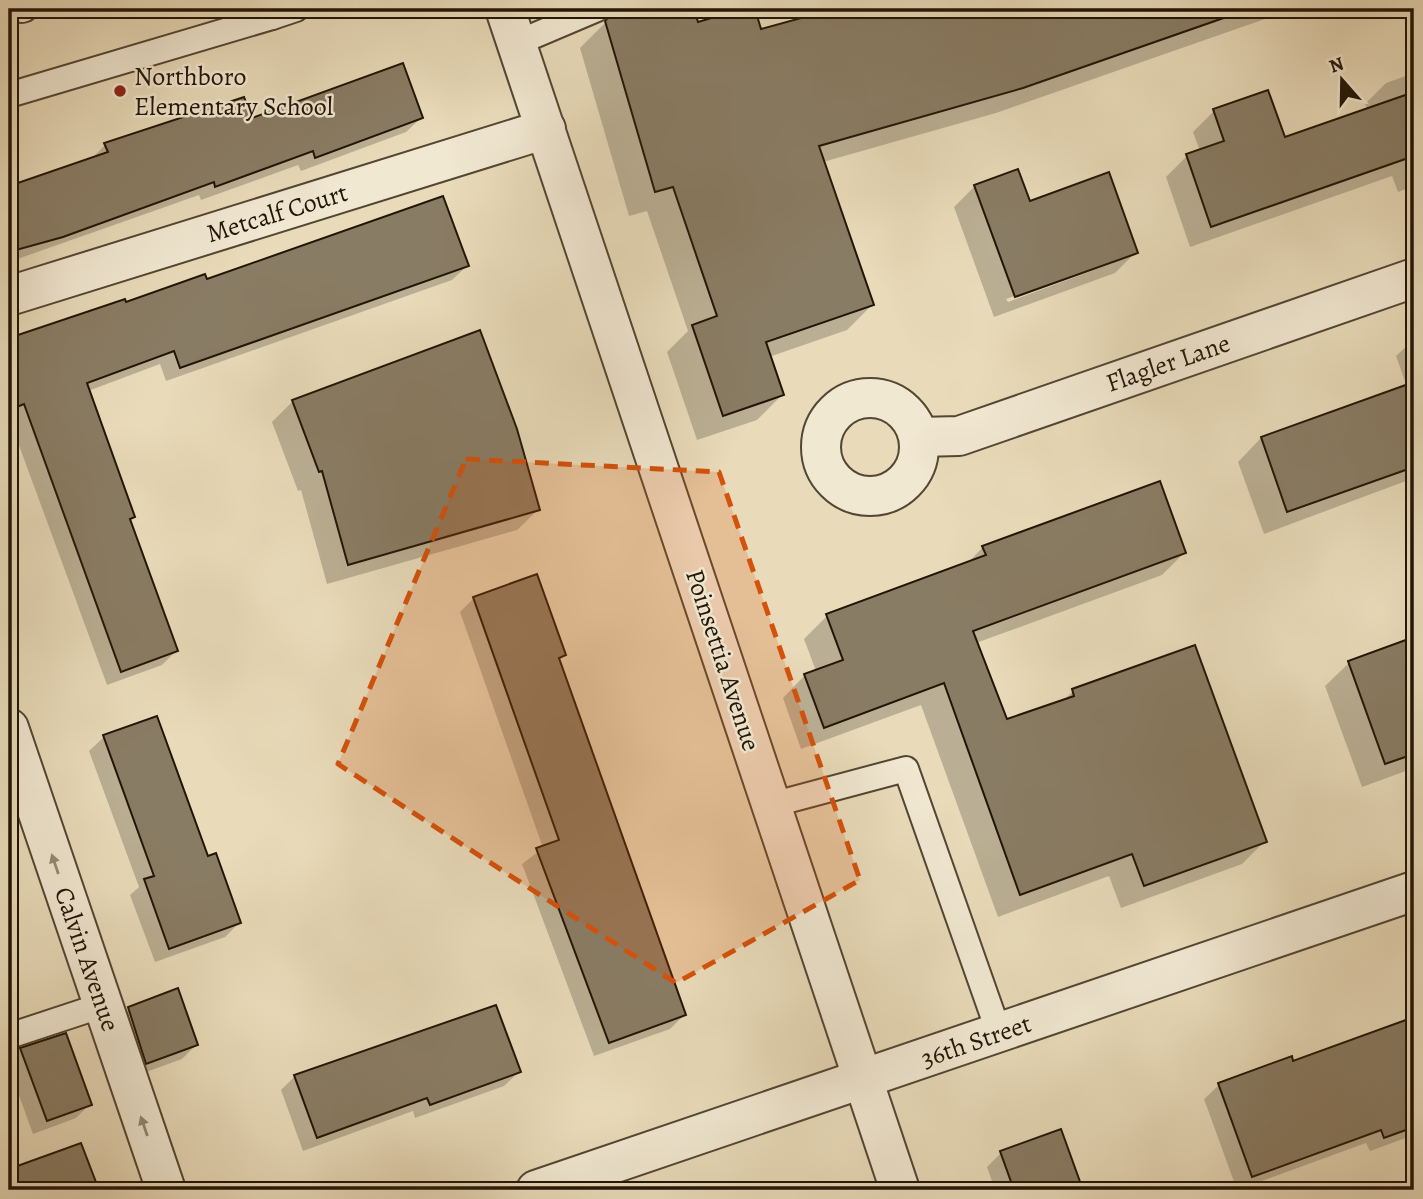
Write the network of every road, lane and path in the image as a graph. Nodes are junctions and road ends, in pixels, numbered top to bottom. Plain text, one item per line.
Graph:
1 (296, 9) edge
2 (597, 9) edge
3 (271, 13) edge
4 (511, 26) edge
5 (9, 95) edge
6 (546, 129) junction
7 (1414, 278) edge
8 (9, 296) edge
9 (919, 437) dead end
10 (9, 728) edge
11 (771, 805) junction
12 (1414, 891) edge
13 (103, 1005) junction
14 (999, 1033) junction
15 (9, 1036) edge
16 (864, 1080) junction
17 (542, 1189) edge
18 (166, 1190) edge
19 (900, 1190) edge

1 - 3 lane
2 - 4 lane
3 - 5 lane
4 - 6 street, Poinsettia Avenue
6 - 8 street, Metcalf Court
6 - 11 street, Poinsettia Avenue
7 - 9 street, Flagler Lane
13 -> 10 street, Calvin Avenue
11 - 14 lane
11 - 16 street, Poinsettia Avenue
12 - 14 street, 36th Street
13 - 15 lane
18 -> 13 street, Calvin Avenue
14 - 16 street, 36th Street
16 - 17 street, 36th Street
16 - 19 street, Poinsettia Avenue

